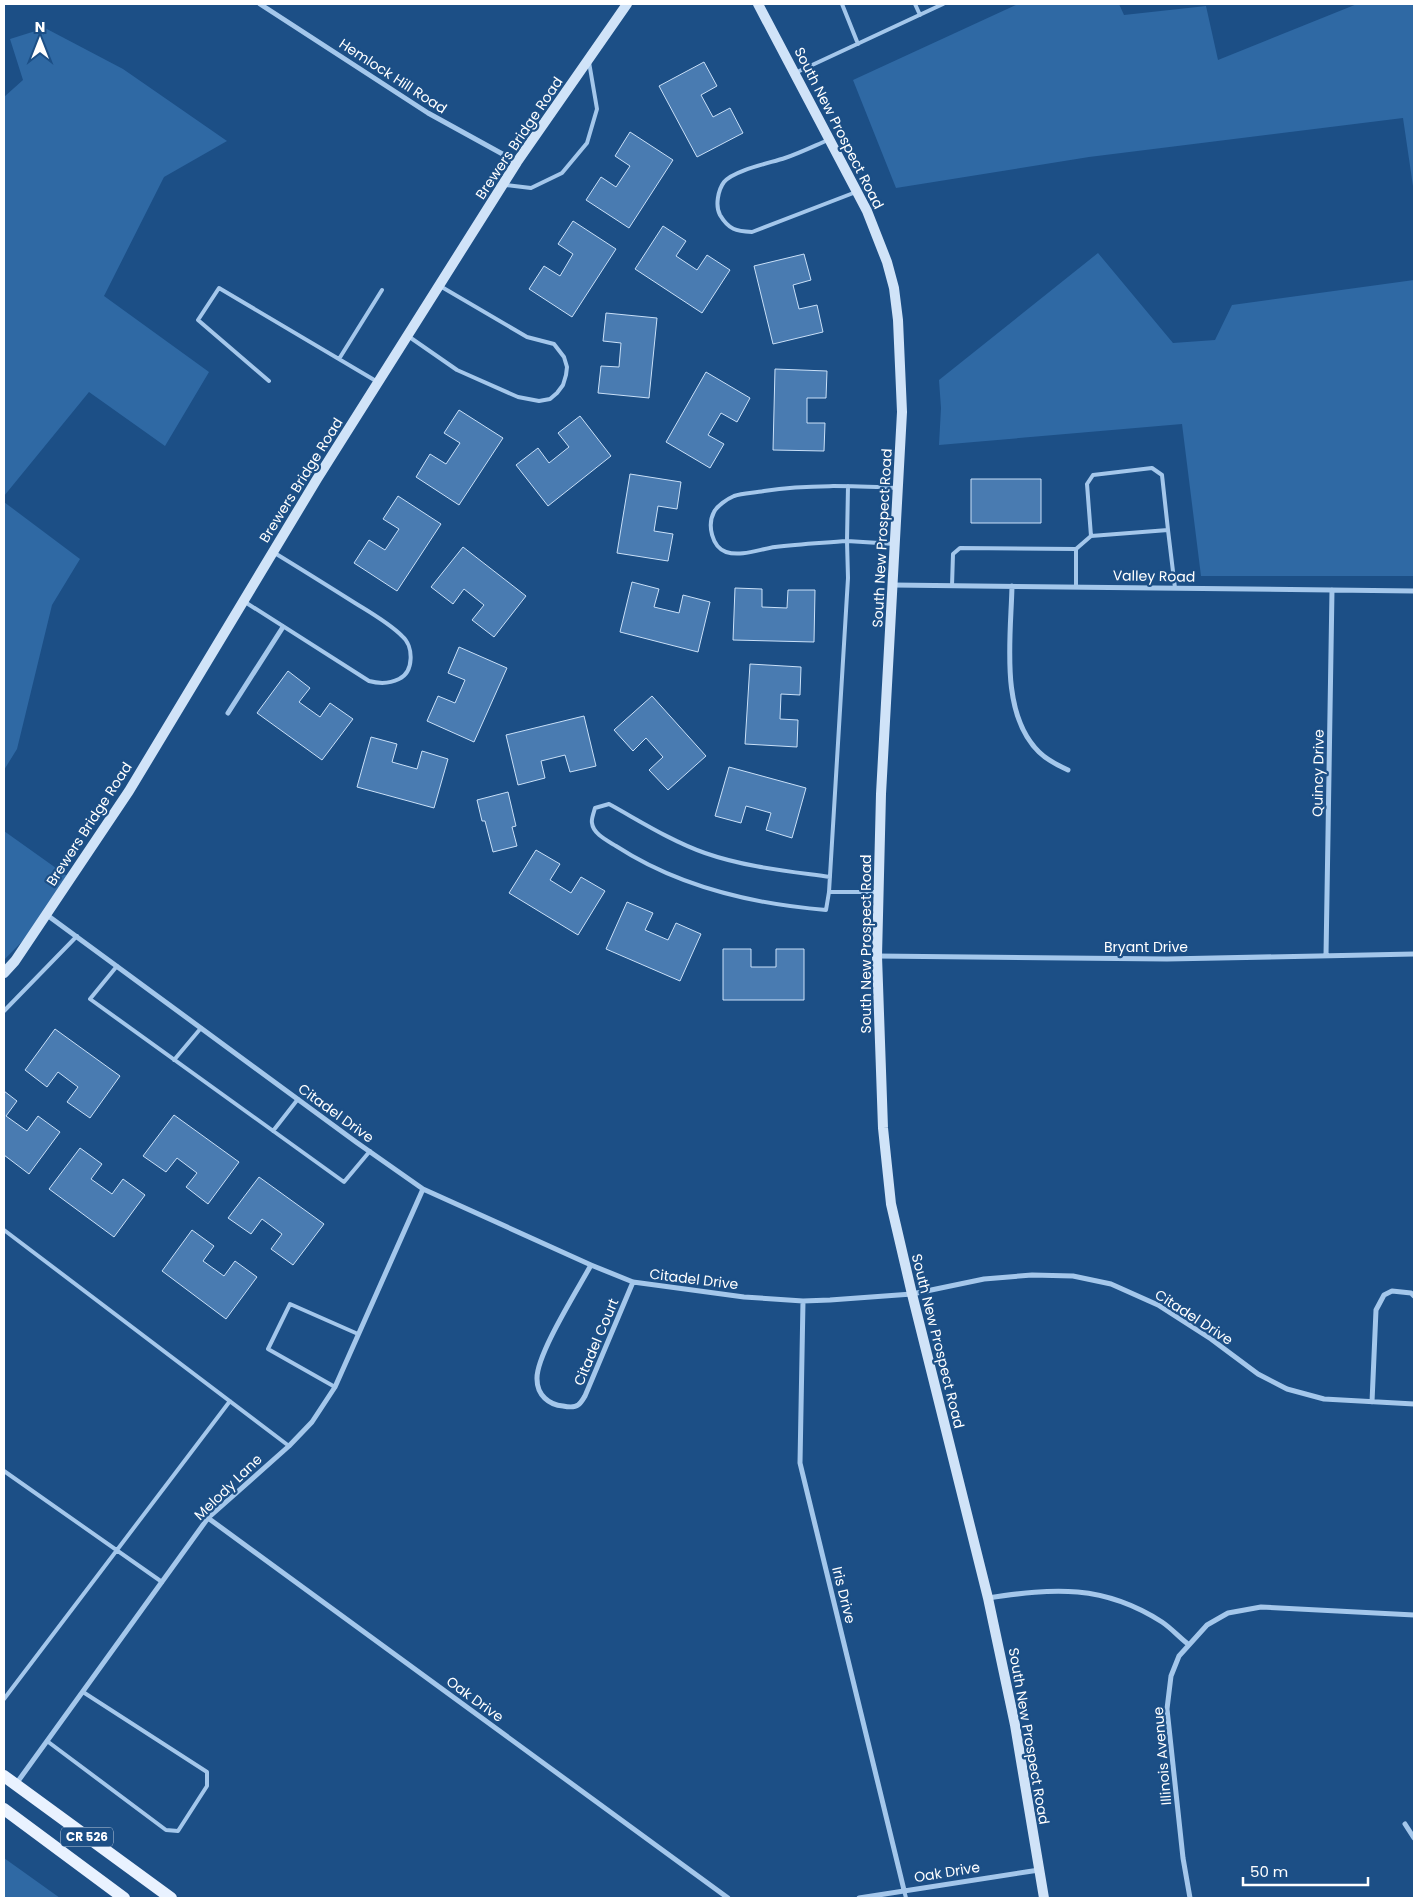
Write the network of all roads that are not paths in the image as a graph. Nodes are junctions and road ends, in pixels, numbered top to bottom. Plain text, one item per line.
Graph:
1 (260, 4) edge
2 (627, 4) edge
3 (758, 4) edge
4 (842, 4) edge
5 (915, 4) edge
6 (943, 4) edge
7 (920, 15) junction
8 (858, 44) junction
9 (588, 59) junction
10 (795, 73) junction
11 (830, 139) junction
12 (517, 162) junction
13 (503, 185) junction
14 (857, 192) junction
15 (439, 286) junction
16 (382, 290) dead end
17 (408, 336) junction
18 (339, 359) junction
19 (269, 381) dead end
20 (378, 382) junction
21 (848, 486) junction
22 (898, 488) junction
23 (1168, 530) junction
24 (1091, 536) junction
25 (847, 541) junction
26 (896, 544) junction
27 (1076, 549) junction
28 (273, 552) junction
29 (892, 585) junction
30 (952, 586) junction
31 (1012, 586) junction
32 (1076, 587) junction
33 (1175, 588) junction
34 (1332, 590) junction
35 (1414, 592) edge
36 (243, 600) junction
37 (283, 627) junction
38 (228, 712) dead end
39 (1068, 770) dead end
40 (830, 877) junction
41 (829, 892) junction
42 (879, 892) junction
43 (46, 914) junction
44 (77, 936) junction
45 (1414, 954) edge
46 (877, 956) junction
47 (1326, 956) junction
48 (117, 966) junction
49 (4, 973) edge
50 (4, 1011) edge
51 (201, 1028) junction
52 (174, 1060) junction
53 (298, 1099) junction
54 (273, 1131) junction
55 (370, 1151) junction
56 (423, 1189) junction
57 (4, 1230) edge
58 (591, 1264) junction
59 (633, 1282) junction
60 (912, 1294) junction
61 (1414, 1296) edge
62 (803, 1301) junction
63 (358, 1334) junction
64 (335, 1387) junction
65 (230, 1401) junction
66 (1372, 1402) junction
67 (1414, 1404) edge
68 (289, 1446) junction
69 (4, 1471) edge
70 (208, 1518) junction
71 (116, 1549) junction
72 (162, 1582) junction
73 (988, 1598) junction
74 (1414, 1615) edge
75 (1188, 1644) junction
76 (83, 1692) junction
77 (4, 1699) edge
78 (48, 1741) junction
79 (4, 1776) edge
80 (16, 1785) junction
81 (4, 1809) edge
82 (1405, 1824) dead end
83 (1414, 1838) edge
84 (1039, 1870) junction
85 (904, 1890) junction
86 (122, 1898) edge
87 (171, 1898) edge
88 (728, 1898) edge
89 (859, 1898) edge
90 (906, 1898) edge
91 (1044, 1898) edge
92 (1190, 1898) edge

1 - 12 street, Hemlock Hill Road
2 - 9 main road, Brewers Bridge Road
3 - 10 main road, South New Prospect Road
4 - 8 lane
5 - 7 lane
6 - 7 lane
7 - 8 lane
8 - 10 lane
9 - 12 main road, Brewers Bridge Road
9 - 13 lane
10 - 11 main road, South New Prospect Road
11 - 14 main road, South New Prospect Road
11 - 14 lane
12 - 13 main road, Brewers Bridge Road
13 - 15 main road, Brewers Bridge Road
14 - 22 main road, South New Prospect Road
15 - 17 main road, Brewers Bridge Road
15 - 17 lane
16 - 18 lane
17 - 20 main road, Brewers Bridge Road
18 - 19 lane
18 - 20 lane
20 - 28 main road, Brewers Bridge Road
21 - 22 lane
21 - 25 lane
21 - 25 lane
22 - 26 main road, South New Prospect Road
23 - 24 lane
23 - 24 lane
23 - 33 lane
24 - 27 lane
25 - 26 lane
25 - 40 lane
26 - 29 main road, South New Prospect Road
27 - 30 lane
27 - 32 lane
28 - 36 main road, Brewers Bridge Road
28 - 37 lane
29 - 30 street, Valley Road
29 - 42 main road, South New Prospect Road
30 - 31 street, Valley Road
31 - 32 street, Valley Road
31 - 39 street
32 - 33 street, Valley Road
33 - 34 street, Valley Road
34 - 35 street, Valley Road
34 - 47 street, Quincy Drive
36 - 37 lane
36 - 43 main road, Brewers Bridge Road
37 - 38 street
40 - 41 lane
40 - 41 lane
41 - 42 lane
42 - 46 main road, South New Prospect Road
43 - 44 street, Citadel Drive
43 - 49 main road, Brewers Bridge Road
44 - 48 street, Citadel Drive
44 - 50 lane
45 - 47 street, Bryant Drive
46 - 47 street, Bryant Drive
46 - 60 main road, South New Prospect Road
48 - 51 street, Citadel Drive
48 - 52 lane
51 - 52 lane
51 - 53 street, Citadel Drive
52 - 54 lane
53 - 54 lane
53 - 55 street, Citadel Drive
54 - 55 lane
55 - 56 street, Citadel Drive
56 - 58 street, Citadel Drive
56 - 63 street, Melody Lane
57 - 65 lane
58 - 59 street, Citadel Drive
58 - 59 street, Citadel Court
59 - 62 street, Citadel Drive
60 - 62 street, Citadel Drive
60 - 66 street, Citadel Drive
60 - 73 main road, South New Prospect Road
61 - 66 street
62 - 85 street, Iris Drive
63 - 64 street, Melody Lane
63 - 64 lane
64 - 68 street, Melody Lane
65 - 68 lane
65 - 71 lane
66 - 67 street, Citadel Drive
68 - 70 street, Melody Lane
69 - 71 lane
70 - 72 street, Melody Lane
70 - 88 street, Oak Drive
71 - 72 lane
71 - 77 lane
72 - 76 street, Melody Lane
73 - 75 street
73 - 84 main road, South New Prospect Road
74 - 75 street, Illinois Avenue
75 - 92 street, Illinois Avenue
76 - 78 street, Melody Lane
76 - 78 lane
78 - 80 street, Melody Lane
79 - 80 main road, CR 526
80 - 87 main road, CR 526
81 - 86 main road, CR 526
82 - 83 street
84 - 85 street, Oak Drive
84 - 91 main road, South New Prospect Road
85 - 89 street, Oak Drive
85 - 90 lane

